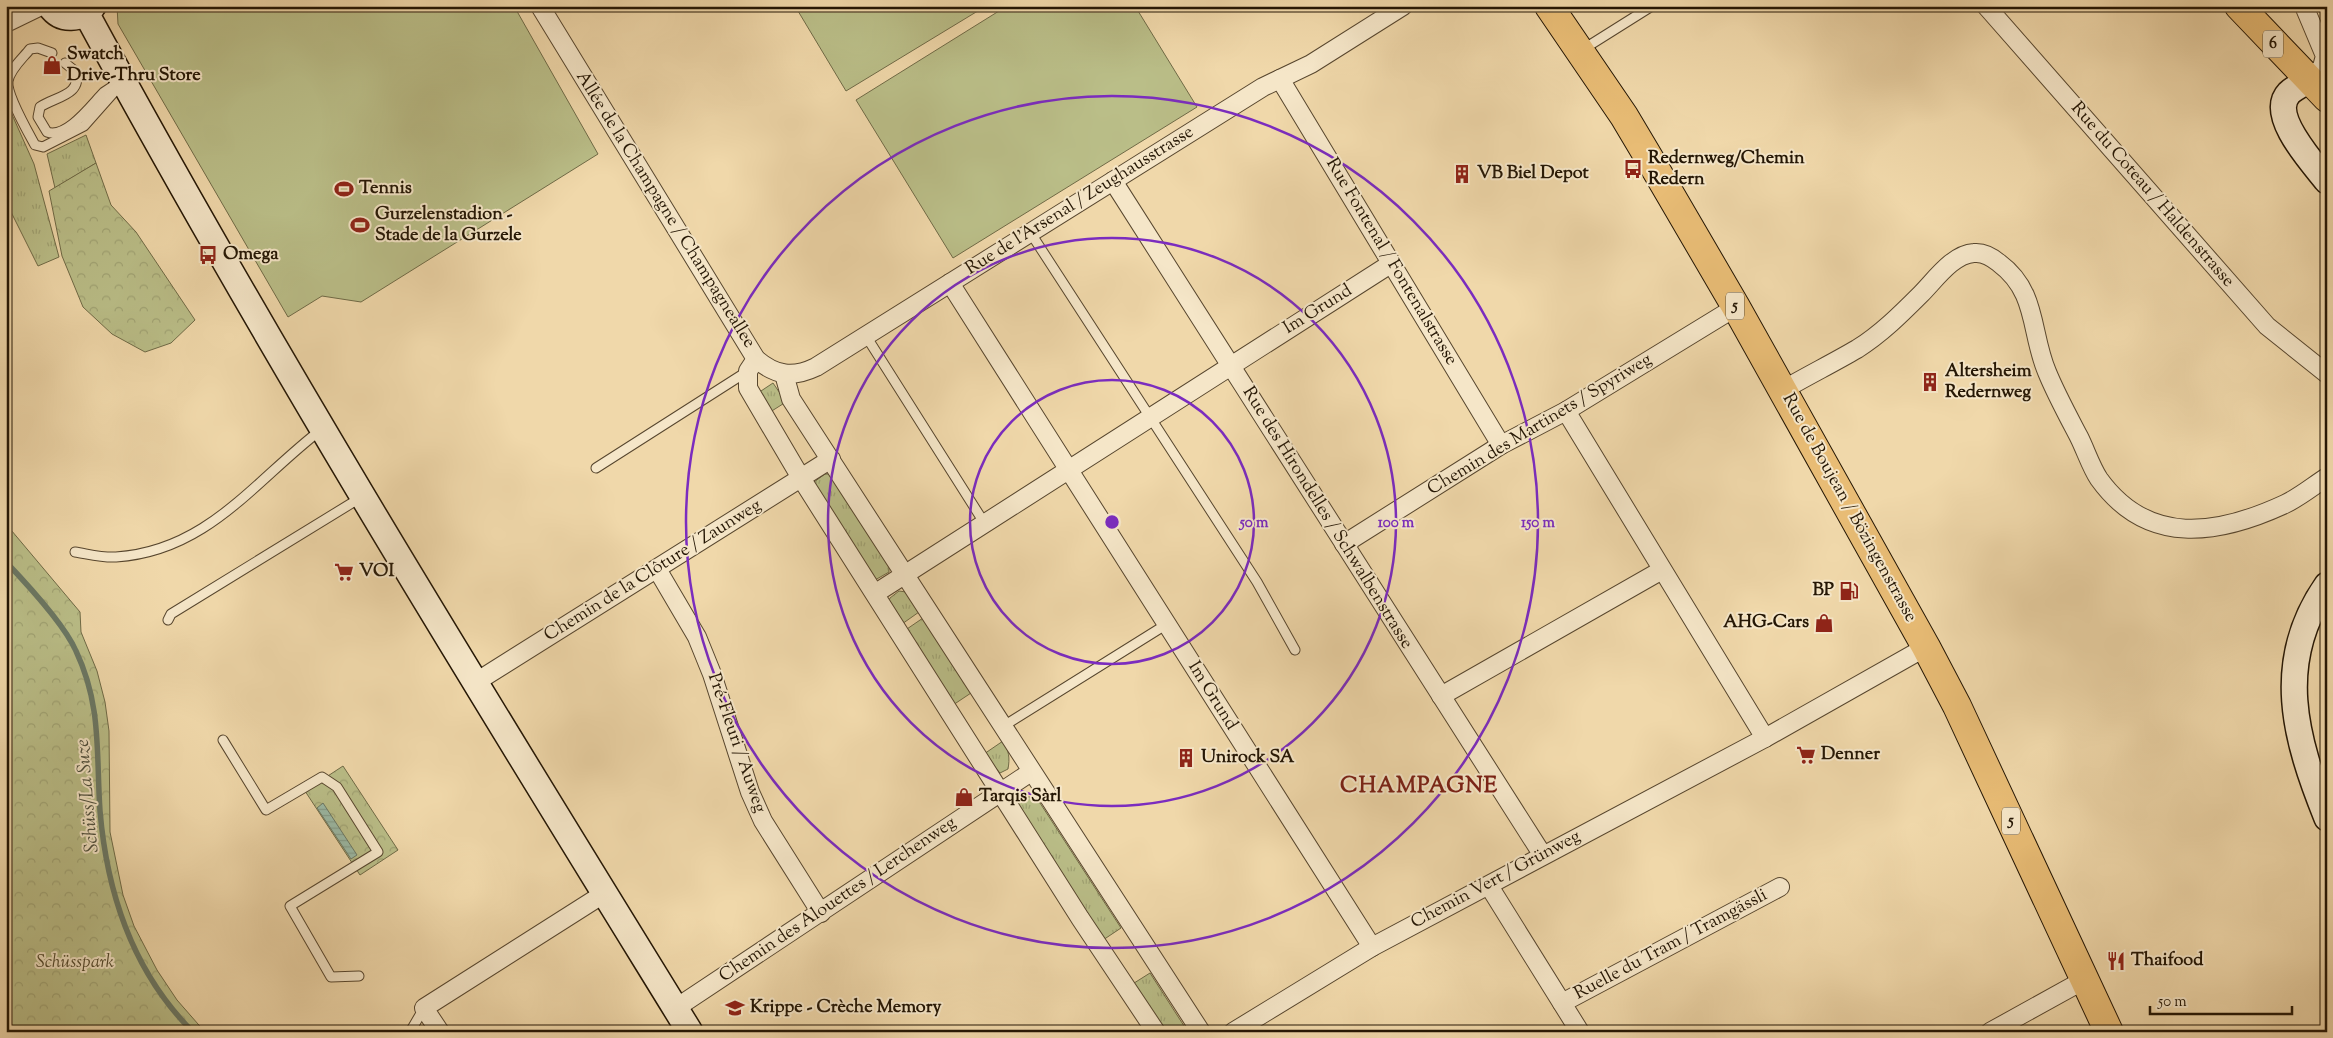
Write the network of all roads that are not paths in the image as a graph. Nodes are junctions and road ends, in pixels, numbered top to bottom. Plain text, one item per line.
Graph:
1 (41, 6) edge
2 (50, 6) edge
3 (540, 6) edge
4 (1403, 6) edge
5 (1549, 6) edge
6 (1652, 6) edge
7 (1986, 6) edge
8 (2239, 6) edge
9 (2304, 6) edge
10 (89, 10) edge
11 (6, 23) edge
12 (1580, 51) junction
13 (52, 53) dead end
14 (65, 62) dead end
15 (1280, 79) junction
16 (125, 80) junction
17 (2318, 89) edge
18 (1113, 181) junction
19 (2327, 181) edge
20 (1030, 232) junction
21 (1392, 263) junction
22 (950, 283) junction
23 (1736, 307) junction
24 (866, 336) junction
25 (752, 365) junction
26 (1230, 365) junction
27 (784, 374) junction
28 (2327, 374) edge
29 (1783, 390) junction
30 (1566, 411) junction
31 (1150, 417) junction
32 (322, 429) junction
33 (1502, 445) junction
34 (831, 459) junction
35 (596, 468) dead end
36 (1068, 470) junction
37 (2327, 477) edge
38 (801, 478) junction
39 (362, 496) junction
40 (985, 524) junction
41 (1344, 544) junction
42 (74, 552) dead end
43 (657, 569) junction
44 (1662, 570) junction
45 (905, 576) junction
46 (2327, 585) edge
47 (876, 593) junction
48 (168, 620) dead end
49 (1167, 624) junction
50 (1926, 647) junction
51 (1296, 650) dead end
52 (476, 682) junction
53 (1441, 696) junction
54 (1002, 727) junction
55 (1765, 738) junction
56 (224, 740) dead end
57 (1031, 772) junction
58 (1000, 792) junction
59 (2327, 818) edge
60 (1542, 854) junction
61 (1489, 886) junction
62 (1780, 887) dead end
63 (605, 893) junction
64 (821, 913) junction
65 (1372, 947) junction
66 (359, 976) dead end
67 (2084, 980) junction
68 (1562, 1002) junction
69 (424, 1008) junction
70 (676, 1008) junction
71 (410, 1032) edge
72 (440, 1032) edge
73 (690, 1032) edge
74 (1156, 1032) edge
75 (1200, 1032) edge
76 (1233, 1032) edge
77 (1580, 1032) edge
78 (1990, 1032) edge
79 (2109, 1032) edge

1 - 11 street
2 - 10 street
3 - 25 street, Allée de la Champagne / Champagneallee
4 - 15 street, Rue de l'Arsenal / Zeughausstrasse
5 - 12 main road, Rue de Boujean / Bözingenstrasse / 5
6 - 12 lane
7 - 28 street, Rue du Coteau / Haldenstrasse
8 - 17 main road, 6
9 - 17 street
10 - 16 street
12 - 23 main road, Rue de Boujean / Bözingenstrasse / 5
13 - 16 lane
14 - 16 lane
15 - 18 street, Rue de l'Arsenal / Zeughausstrasse
15 - 21 street, Rue Fontenal / Fontenalstrasse
16 - 32 street
17 - 19 street
18 - 20 street, Rue de l'Arsenal / Zeughausstrasse
18 - 26 street, Rue des Hirondelles / Schwalbenstrasse
20 - 22 street, Rue de l'Arsenal / Zeughausstrasse
20 - 31 lane
21 - 26 street, Im Grund
21 - 33 street, Rue Fontenal / Fontenalstrasse
22 - 24 street, Rue de l'Arsenal / Zeughausstrasse
22 - 36 street, Im Grund
23 - 29 main road, Rue de Boujean / Bözingenstrasse / 5
23 - 30 street, Chemin des Martinets / Spyriweg
24 - 27 street, Rue de l'Arsenal / Zeughausstrasse
24 - 40 lane
25 - 27 street
25 - 35 lane
25 - 38 street, Allée de la Champagne / Champagneallee
26 - 31 street, Im Grund
26 - 41 street, Rue des Hirondelles / Schwalbenstrasse
27 - 34 street
29 - 37 street
29 - 50 main road, Rue de Boujean / Bözingenstrasse / 5
30 - 33 street, Chemin des Martinets / Spyriweg
30 - 44 street
31 - 36 street, Im Grund
31 - 51 lane
32 - 39 street
32 - 42 lane
33 - 41 street, Chemin des Martinets / Spyriweg
34 - 38 street, Chemin de la Clôture / Zaunweg
34 - 45 street
36 - 40 street, Im Grund
36 - 49 street, Im Grund
38 - 43 street, Chemin de la Clôture / Zaunweg
38 - 47 street, Allée de la Champagne / Champagneallee
39 - 48 lane
39 - 52 street
40 - 45 street, Im Grund
41 - 53 street, Rue des Hirondelles / Schwalbenstrasse
43 - 52 street, Chemin de la Clôture / Zaunweg
43 - 64 street, Pré-Fleuri / Auweg
44 - 53 street
44 - 55 street
45 - 47 street
45 - 54 street
46 - 59 street
47 - 58 street, Allée de la Champagne / Champagneallee
49 - 54 lane
49 - 65 street, Im Grund
50 - 55 street, Chemin Vert / Grünweg
50 - 67 main road, Rue de Boujean / Bözingenstrasse / 5
52 - 63 street
53 - 60 street, Rue des Hirondelles / Schwalbenstrasse
54 - 57 street
55 - 60 street, Chemin Vert / Grünweg
56 - 66 lane
57 - 58 street
57 - 75 street
58 - 64 street, Chemin des Alouettes / Lerchenweg
58 - 74 street, Allée de la Champagne / Champagneallee
60 - 61 street, Chemin Vert / Grünweg
61 - 65 street, Chemin Vert / Grünweg
61 - 68 street
62 - 68 street, Ruelle du Tram / Tramgässli
63 - 69 street
63 - 70 street
64 - 70 street, Chemin des Alouettes / Lerchenweg
65 - 76 street, Chemin Vert / Grünweg
67 - 78 street
67 - 79 main road, Rue de Boujean / Bözingenstrasse / 5
68 - 77 street
69 - 71 lane
69 - 72 street
70 - 73 street

